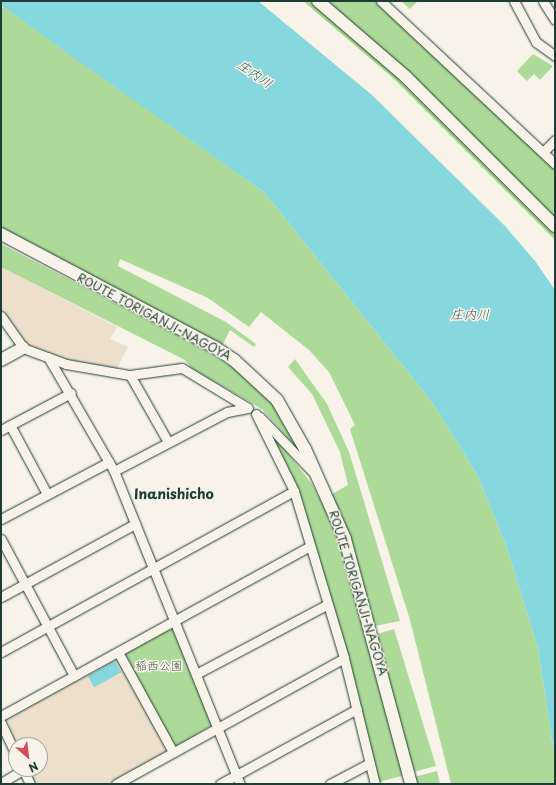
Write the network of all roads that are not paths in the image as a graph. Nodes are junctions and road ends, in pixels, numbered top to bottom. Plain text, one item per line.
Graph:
1 (318, 1) edge
2 (381, 1) edge
3 (514, 1) edge
4 (543, 1) edge
5 (555, 20) edge
6 (555, 56) edge
7 (555, 140) edge
8 (543, 152) junction
9 (555, 164) edge
10 (555, 226) edge
11 (1, 234) edge
12 (1, 316) edge
13 (23, 348) junction
14 (48, 358) junction
15 (1, 360) edge
16 (130, 375) junction
17 (71, 393) junction
18 (248, 408) junction
19 (256, 414) junction
20 (10, 425) junction
21 (1, 430) edge
22 (168, 442) junction
23 (109, 462) junction
24 (114, 471) junction
25 (317, 476) junction
26 (294, 491) junction
27 (47, 494) junction
28 (1, 519) edge
29 (135, 524) junction
30 (1, 539) edge
31 (309, 547) junction
32 (154, 568) junction
33 (25, 584) junction
34 (1, 597) edge
35 (328, 604) junction
36 (175, 620) junction
37 (47, 627) junction
38 (1, 652) edge
39 (118, 652) junction
40 (344, 658) junction
41 (196, 674) junction
42 (74, 676) junction
43 (357, 709) junction
44 (1, 716) edge
45 (1, 723) edge
46 (218, 728) junction
47 (8, 738) edge
48 (173, 752) junction
49 (370, 763) junction
50 (237, 775) junction
51 (119, 783) edge
52 (220, 784) edge
53 (240, 784) edge
54 (330, 784) edge
55 (375, 784) edge
56 (411, 784) edge

1 - 10 main road
2 - 8 street
3 - 6 street
4 - 5 street
7 - 8 street
8 - 9 street
11 - 25 main road, ROUTE TORIGANJI-NAGOYA
12 - 13 street
13 - 14 street
13 - 15 main road
14 - 16 street
14 - 17 street
16 - 18 street
16 - 22 street
17 - 20 street
17 - 23 street
18 - 19 street
18 - 22 street
19 - 25 street
19 - 26 street
20 - 21 street
20 - 27 street
22 - 24 street
23 - 24 street
23 - 27 street
24 - 29 street
25 - 56 main road, ROUTE TORIGANJI-NAGOYA
26 - 31 street
26 - 32 street
27 - 28 street
29 - 32 street
29 - 33 street
30 - 33 street
31 - 35 street
31 - 36 street
32 - 36 street
32 - 37 street
33 - 34 street
33 - 37 street
35 - 40 street
35 - 41 street
36 - 39 street
36 - 41 street
37 - 38 street
37 - 42 street
39 - 42 street
39 - 48 street
40 - 43 street
40 - 46 street
41 - 46 street
42 - 44 street
43 - 49 street
43 - 50 street
45 - 47 street
46 - 48 street
46 - 50 street
48 - 51 street
49 - 54 street
49 - 55 street
50 - 52 street
50 - 53 street

